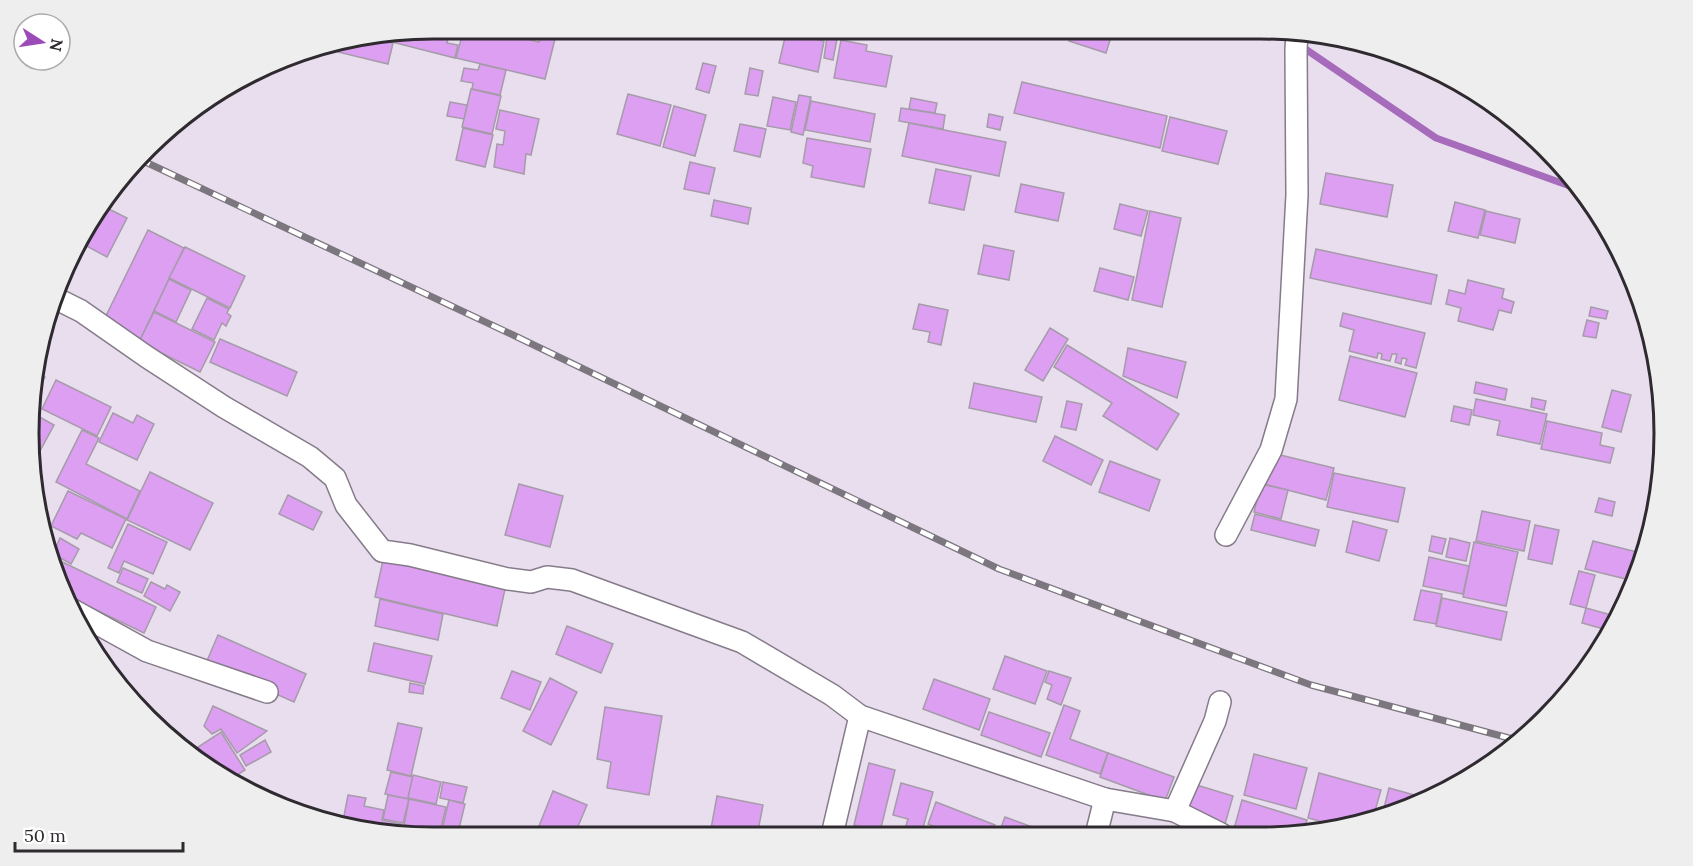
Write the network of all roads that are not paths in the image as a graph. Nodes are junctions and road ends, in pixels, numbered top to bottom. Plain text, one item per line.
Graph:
1 (1296, 41) edge
2 (62, 301) edge
3 (1226, 535) dead end
4 (85, 617) edge
5 (267, 692) dead end
6 (1220, 702) dead end
7 (860, 716) junction
8 (1105, 799) junction
9 (1175, 811) junction
10 (834, 827) edge
11 (1098, 827) edge
12 (1207, 827) edge

1 - 3 street
2 - 7 street
4 - 5 street
6 - 9 street
7 - 8 street
7 - 10 street
8 - 9 street
8 - 11 street
9 - 12 street

